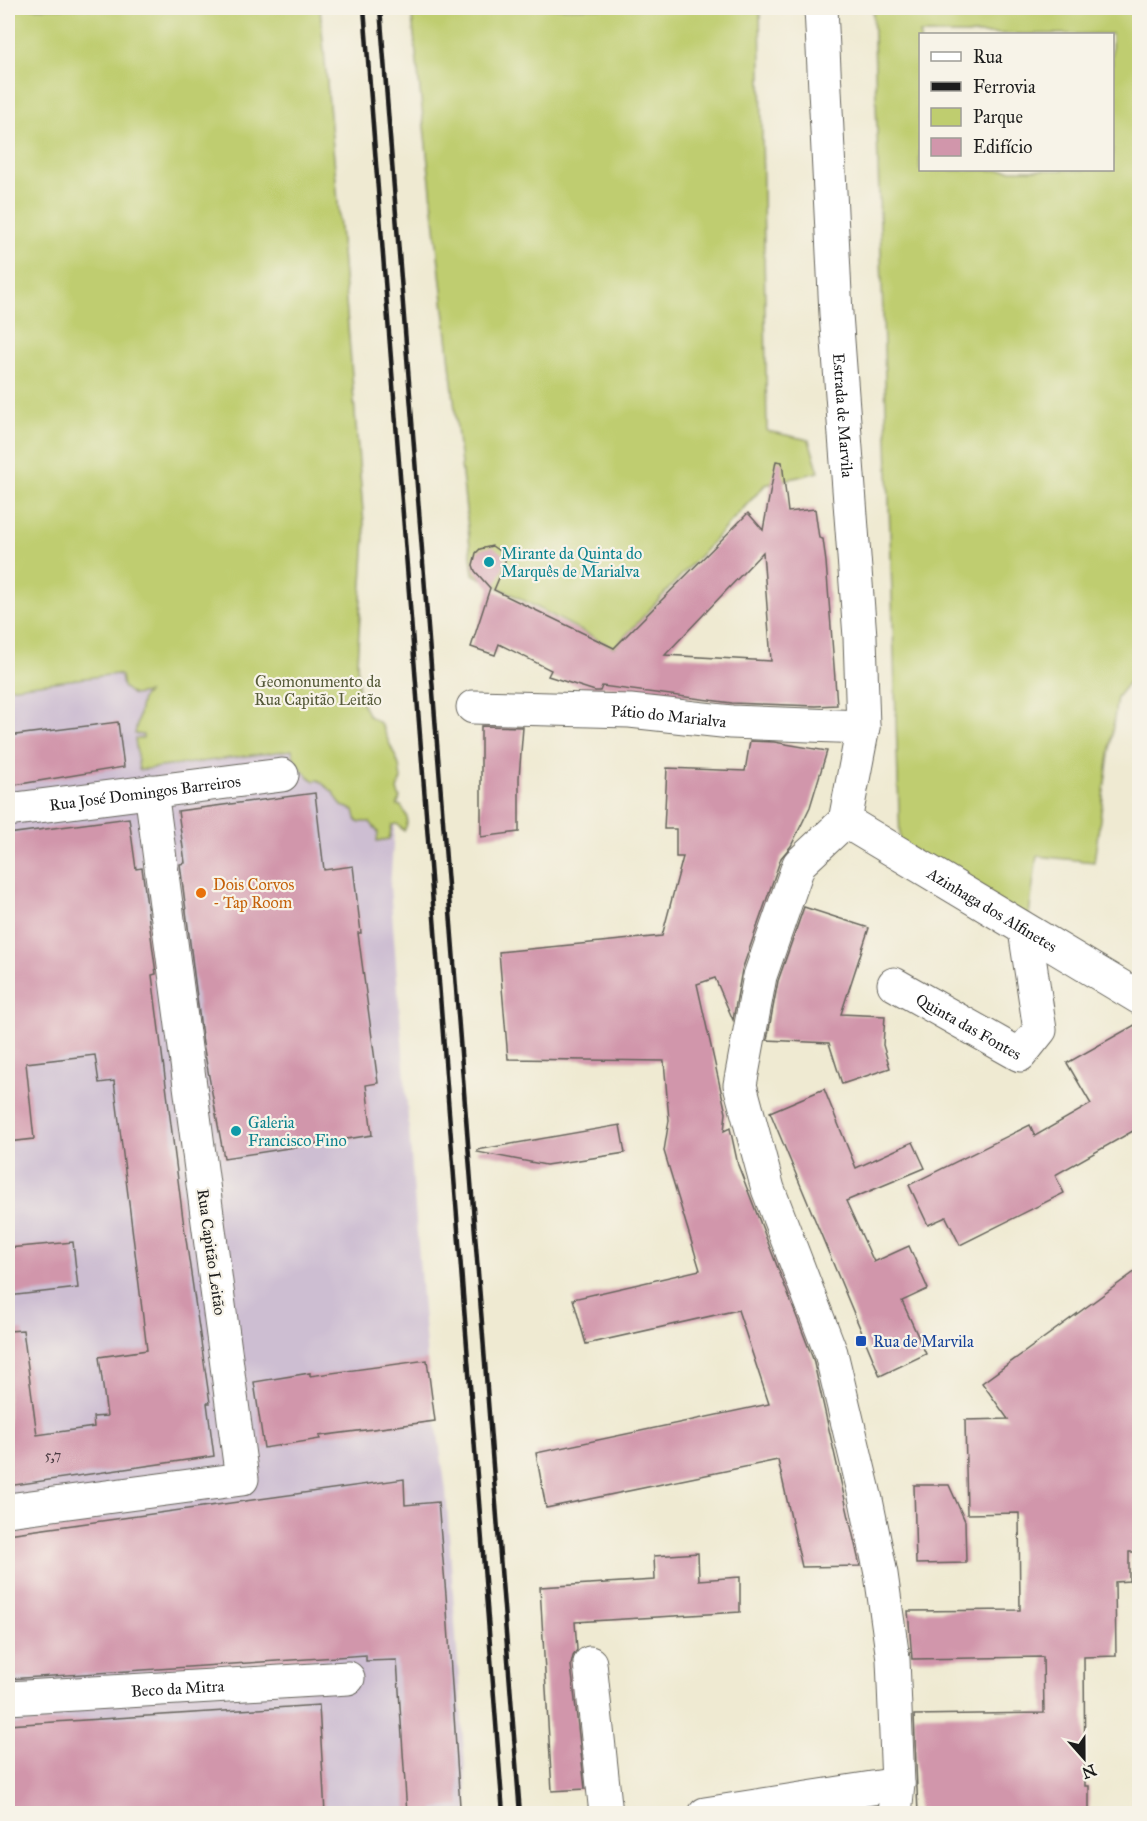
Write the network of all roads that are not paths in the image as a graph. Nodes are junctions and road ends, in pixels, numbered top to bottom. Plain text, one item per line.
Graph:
1 (821, 8) edge
2 (473, 706) dead end
3 (863, 727) junction
4 (282, 774) dead end
5 (151, 791) junction
6 (8, 810) edge
7 (845, 821) junction
8 (1025, 930) junction
9 (894, 984) dead end
10 (1140, 998) edge
11 (8, 1510) edge
12 (590, 1663) dead end
13 (348, 1678) dead end
14 (8, 1698) edge
15 (897, 1799) edge
16 (606, 1814) edge
17 (705, 1814) edge

1 - 3 street, Estrada de Marvila
2 - 3 street, Pátio do Marialva
3 - 7 street, Estrada de Marvila
4 - 5 street, Rua José Domingos Barreiros
5 - 6 street, Rua José Domingos Barreiros
5 - 11 street, Rua Capitão Leitão
7 - 8 street, Azinhaga dos Alfinetes
7 - 15 street
8 - 9 street, Quinta das Fontes
8 - 10 street, Azinhaga dos Alfinetes
12 - 16 street
13 - 14 street, Beco da Mitra
15 - 17 street

